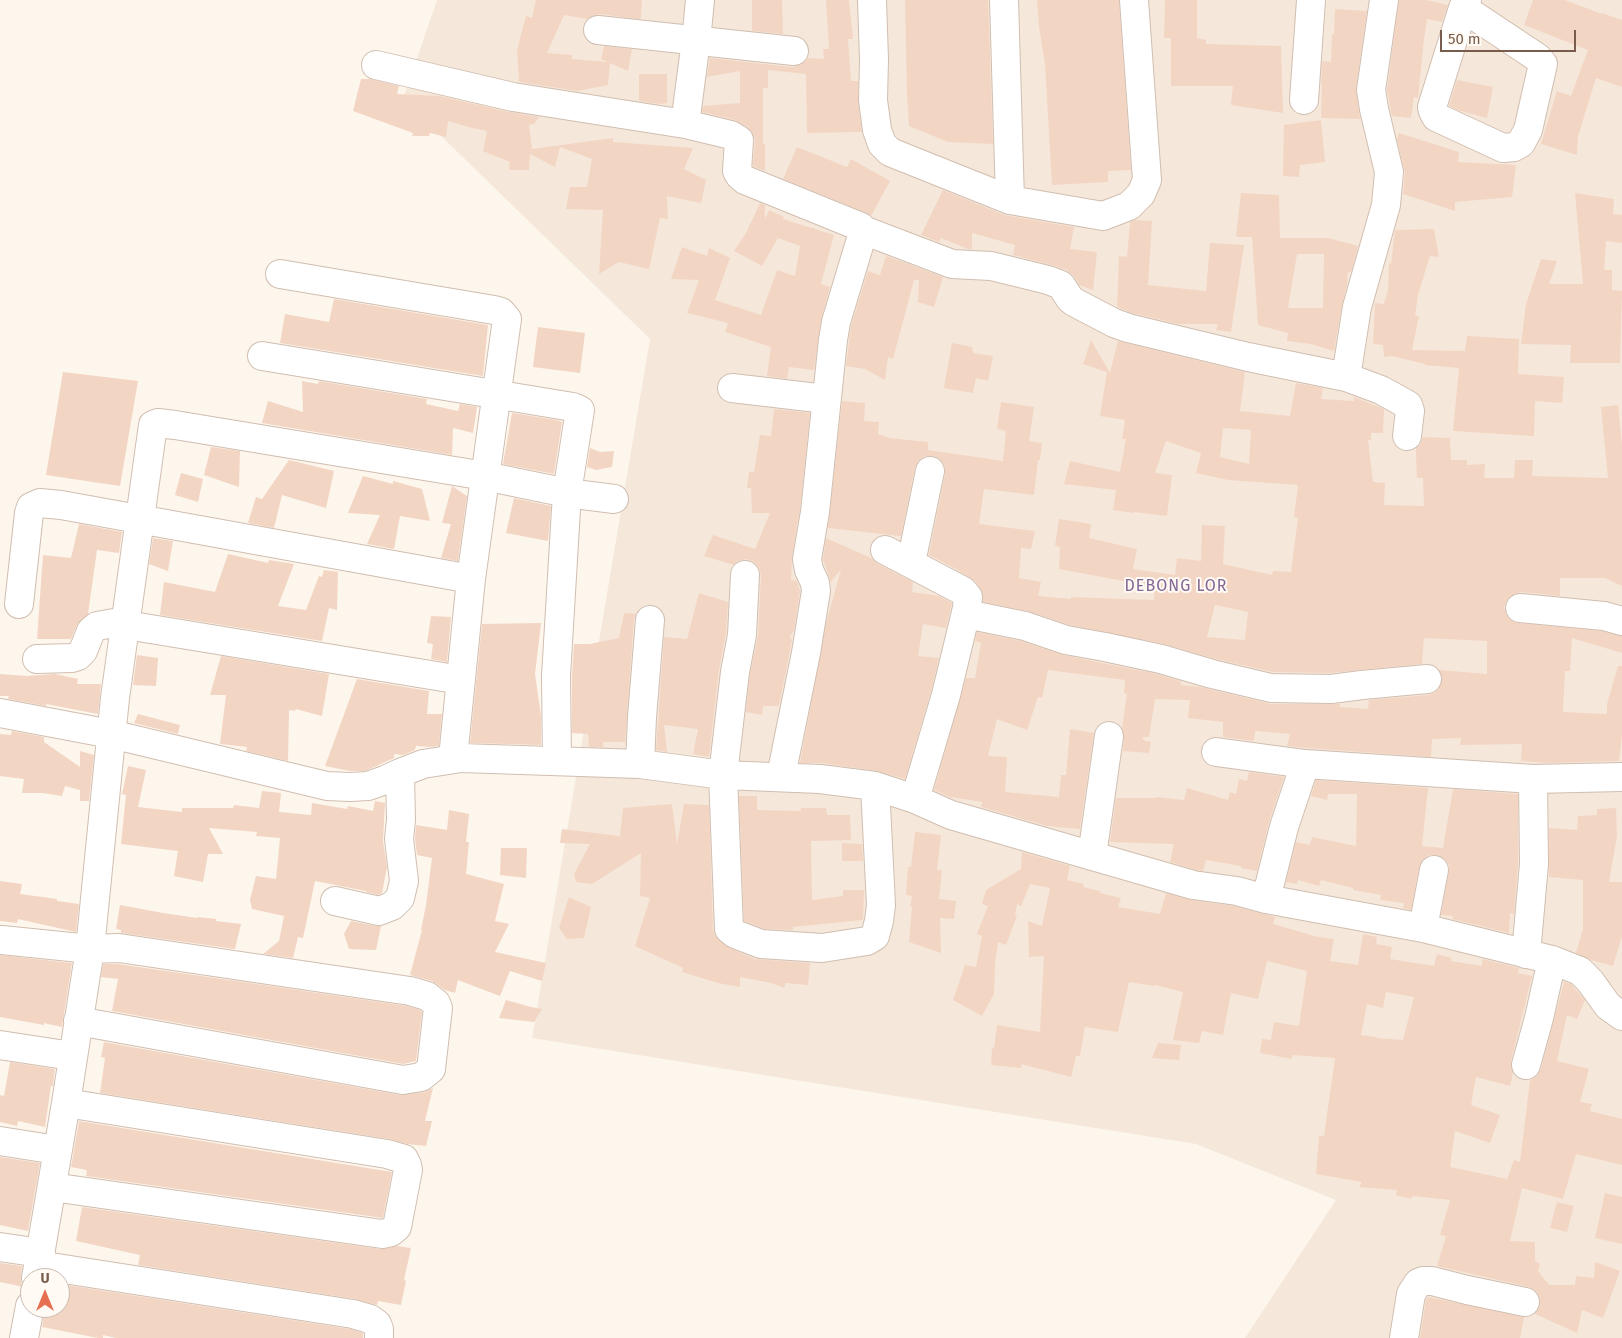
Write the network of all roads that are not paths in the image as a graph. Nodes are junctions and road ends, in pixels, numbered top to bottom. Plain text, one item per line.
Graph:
1 (700, 0) edge
2 (872, 0) edge
3 (1004, 0) edge
4 (1134, 0) edge
5 (1311, 0) edge
6 (1384, 0) edge
7 (1465, 4) edge
8 (598, 30) dead end
9 (696, 41) junction
10 (794, 51) dead end
11 (376, 65) dead end
12 (1304, 100) dead end
13 (685, 124) junction
14 (1010, 200) junction
15 (862, 230) junction
16 (280, 274) dead end
17 (262, 356) dead end
18 (1346, 377) junction
19 (732, 388) dead end
20 (497, 394) junction
21 (826, 399) junction
22 (1407, 436) dead end
23 (930, 471) dead end
24 (485, 476) junction
25 (568, 493) junction
26 (614, 499) dead end
27 (141, 519) junction
28 (885, 550) dead end
29 (911, 564) junction
30 (745, 575) dead end
31 (471, 579) junction
32 (19, 604) dead end
33 (1520, 608) dead end
34 (966, 614) junction
35 (650, 620) dead end
36 (1622, 621) edge
37 (126, 623) junction
38 (37, 659) dead end
39 (1427, 679) dead end
40 (461, 680) junction
41 (0, 713) edge
42 (111, 734) junction
43 (1109, 736) dead end
44 (1216, 752) dead end
45 (453, 758) junction
46 (557, 761) junction
47 (640, 764) junction
48 (1306, 764) junction
49 (400, 772) junction
50 (722, 775) junction
51 (781, 776) junction
52 (1622, 777) edge
53 (1533, 779) junction
54 (875, 786) junction
55 (915, 799) junction
56 (1092, 856) junction
57 (1434, 870) dead end
58 (1266, 899) junction
59 (335, 901) dead end
60 (1423, 928) junction
61 (2, 940) dead end
62 (90, 949) junction
63 (1526, 954) junction
64 (1552, 960) junction
65 (1622, 1016) edge
66 (78, 1021) junction
67 (0, 1045) edge
68 (72, 1056) junction
69 (1526, 1064) dead end
70 (66, 1103) junction
71 (0, 1141) edge
72 (57, 1150) junction
73 (52, 1187) junction
74 (0, 1247) edge
75 (38, 1265) edge
76 (1525, 1302) dead end
77 (28, 1318) edge
78 (24, 1338) edge
79 (379, 1338) edge
80 (1404, 1338) edge

1 - 9 street
2 - 14 street
3 - 14 street
4 - 14 street
5 - 12 street
6 - 18 street
7 - 7 street
8 - 9 street
9 - 10 street
9 - 13 street
11 - 13 street
13 - 15 street
15 - 18 street
15 - 21 street
16 - 20 street
17 - 20 street
18 - 22 street
19 - 21 street
20 - 24 street
20 - 25 street
21 - 51 street
23 - 29 street
24 - 25 street
24 - 27 street
24 - 31 street
25 - 26 street
25 - 46 street
27 - 31 street
27 - 32 street
27 - 37 street
28 - 29 street
29 - 34 street
30 - 50 street
31 - 40 street
33 - 36 street
34 - 39 street
34 - 55 street
35 - 47 street
37 - 38 street
37 - 40 street
37 - 42 street
40 - 45 street
41 - 42 street
42 - 49 street
42 - 62 street
43 - 56 street
44 - 48 street
45 - 46 street
45 - 49 street
46 - 47 street
47 - 50 street
48 - 53 street
48 - 58 street
49 - 59 street
50 - 51 street
50 - 54 street
51 - 54 street
52 - 53 street
53 - 63 street
54 - 55 street
55 - 56 street
56 - 58 street
57 - 60 street
58 - 60 street
60 - 63 street
61 - 62 street
62 - 66 street
62 - 66 street
63 - 64 street
64 - 65 street
64 - 69 street
66 - 68 street
67 - 68 street
68 - 70 street
70 - 72 street
70 - 73 street
71 - 72 street
72 - 73 street
73 - 75 street
74 - 75 street
75 - 79 street
76 - 80 street
77 - 78 street

